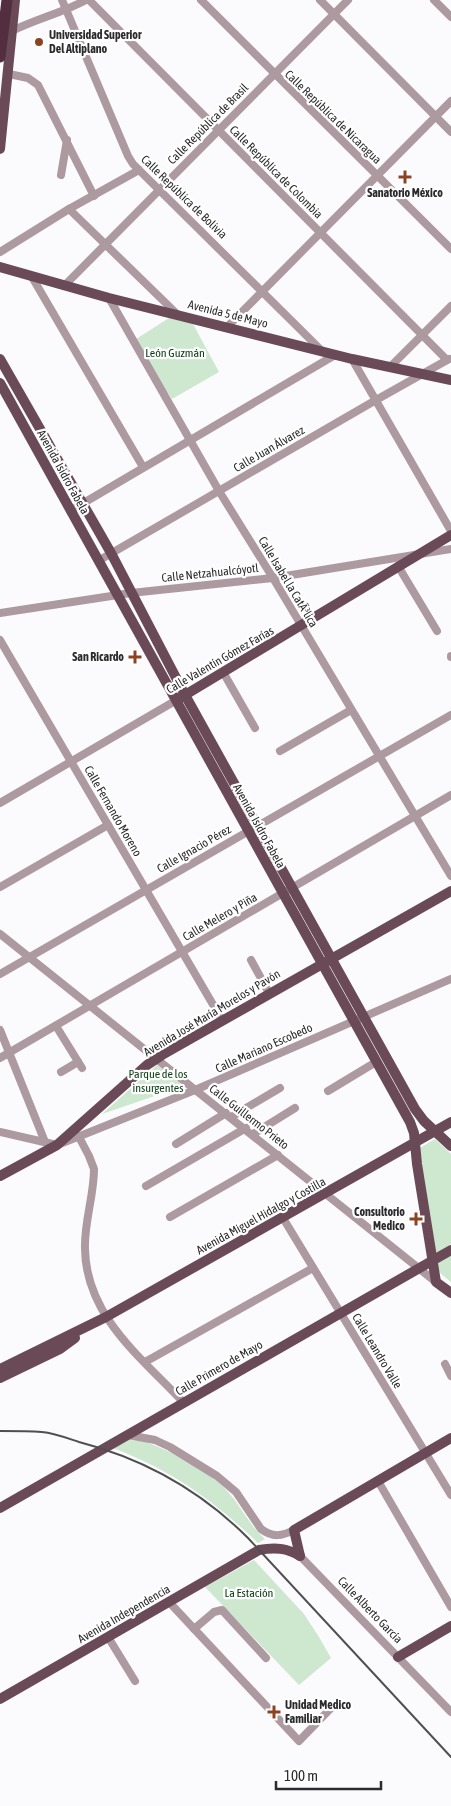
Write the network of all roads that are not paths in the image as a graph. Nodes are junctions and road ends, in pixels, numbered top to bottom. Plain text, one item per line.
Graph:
1 (16, 0) edge
2 (62, 0) edge
3 (88, 0) edge
4 (201, 0) edge
5 (320, 0) edge
6 (348, 0) edge
7 (434, 0) edge
8 (8, 3) edge
9 (66, 10) junction
10 (334, 15) junction
11 (451, 17) edge
12 (12, 31) junction
13 (0, 57) edge
14 (9, 74) junction
15 (274, 75) junction
16 (451, 101) edge
17 (435, 116) junction
18 (218, 130) junction
19 (451, 132) edge
20 (67, 140) junction
21 (0, 149) edge
22 (139, 170) junction
23 (377, 175) junction
24 (61, 176) dead end
25 (159, 189) junction
26 (94, 196) junction
27 (69, 209) junction
28 (320, 233) junction
29 (105, 244) junction
30 (451, 249) edge
31 (0, 252) edge
32 (0, 267) edge
33 (32, 278) junction
34 (64, 286) junction
35 (262, 290) junction
36 (109, 298) junction
37 (451, 306) edge
38 (177, 314) junction
39 (227, 328) junction
40 (422, 336) junction
41 (324, 352) junction
42 (335, 354) junction
43 (352, 359) junction
44 (449, 359) edge
45 (0, 360) edge
46 (391, 366) junction
47 (423, 374) junction
48 (451, 380) edge
49 (0, 383) edge
50 (376, 400) junction
51 (190, 439) junction
52 (143, 466) junction
53 (219, 491) junction
54 (82, 504) junction
55 (70, 511) junction
56 (451, 531) edge
57 (451, 535) edge
58 (451, 549) edge
59 (111, 553) junction
60 (418, 555) junction
61 (98, 561) junction
62 (398, 566) junction
63 (273, 578) junction
64 (131, 593) junction
65 (117, 596) junction
66 (0, 613) edge
67 (302, 626) junction
68 (437, 631) dead end
69 (0, 640) edge
70 (223, 672) junction
71 (185, 694) junction
72 (175, 701) junction
73 (351, 710) junction
74 (451, 715) edge
75 (256, 728) dead end
76 (280, 751) dead end
77 (378, 756) junction
78 (72, 762) junction
79 (451, 794) edge
80 (0, 803) edge
81 (414, 816) junction
82 (108, 825) junction
83 (258, 826) junction
84 (248, 831) junction
85 (451, 876) edge
86 (0, 887) edge
87 (292, 888) junction
88 (146, 890) junction
89 (451, 891) edge
90 (283, 893) junction
91 (0, 934) edge
92 (182, 952) junction
93 (29, 957) junction
94 (332, 958) junction
95 (251, 960) dead end
96 (322, 964) junction
97 (0, 974) edge
98 (451, 980) edge
99 (269, 993) junction
100 (90, 1006) junction
101 (364, 1017) junction
102 (222, 1020) junction
103 (354, 1022) junction
104 (56, 1026) junction
105 (0, 1030) edge
106 (9, 1053) junction
107 (0, 1058) edge
108 (156, 1059) junction
109 (376, 1062) junction
110 (60, 1072) dead end
111 (280, 1088) dead end
112 (196, 1090) junction
113 (328, 1091) dead end
114 (295, 1108) dead end
115 (228, 1115) junction
116 (451, 1122) edge
117 (246, 1128) junction
118 (0, 1132) edge
119 (435, 1132) junction
120 (253, 1134) junction
121 (79, 1137) junction
122 (45, 1142) junction
123 (415, 1142) junction
124 (176, 1144) dead end
125 (57, 1145) junction
126 (451, 1146) edge
127 (278, 1154) junction
128 (0, 1176) edge
129 (146, 1186) dead end
130 (327, 1194) junction
131 (170, 1217) dead end
132 (283, 1218) junction
133 (451, 1250) edge
134 (433, 1260) junction
135 (314, 1268) junction
136 (419, 1269) junction
137 (436, 1282) junction
138 (451, 1293) edge
139 (341, 1313) junction
140 (106, 1318) junction
141 (82, 1330) junction
142 (145, 1362) junction
143 (444, 1364) dead end
144 (0, 1369) edge
145 (451, 1376) edge
146 (0, 1378) edge
147 (183, 1402) junction
148 (128, 1435) junction
149 (451, 1438) edge
150 (426, 1453) junction
151 (378, 1481) junction
152 (451, 1495) edge
153 (0, 1508) edge
154 (290, 1532) junction
155 (259, 1550) joint
156 (300, 1556) junction
157 (169, 1602) junction
158 (451, 1607) edge
159 (451, 1626) edge
160 (194, 1629) junction
161 (108, 1637) junction
162 (398, 1657) junction
163 (266, 1658) dead end
164 (135, 1680) dead end
165 (0, 1698) edge
166 (335, 1704) dead end
167 (451, 1712) edge

1 - 12 main road
2 - 9 street, Calle República de Bolivia
3 - 9 street
3 - 18 street, Calle República de Colombia
4 - 15 street, Calle República de Nicaragua
5 - 10 street
6 - 10 street, Calle República de Brasil
7 - 11 street
8 - 13 highway
9 - 12 street
9 - 22 street, Calle República de Bolivia
10 - 15 street, Calle República de Brasil
10 - 17 street
12 - 14 main road
14 - 20 street
14 - 21 main road
15 - 18 street, Calle República de Brasil
15 - 23 street, Calle República de Nicaragua
16 - 17 street
17 - 19 street
17 - 23 street
18 - 25 street, Calle República de Brasil
18 - 28 street, Calle República de Colombia
20 - 24 street
20 - 26 street
22 - 25 street, Calle República de Bolivia
22 - 26 street
23 - 28 street
23 - 30 street, Calle República de Nicaragua
25 - 29 street, Calle República de Brasil
25 - 35 street, Calle República de Bolivia
26 - 27 street
27 - 29 street
27 - 31 street
28 - 35 street
28 - 40 street, Calle República de Colombia
29 - 34 street, Calle República de Brasil
29 - 38 street
32 - 33 main road, Avenida 5 de Mayo
33 - 34 main road, Avenida 5 de Mayo
33 - 52 street
34 - 36 main road, Avenida 5 de Mayo
35 - 39 street
35 - 41 street, Calle República de Bolivia
36 - 38 main road, Avenida 5 de Mayo
36 - 51 street, Calle Isabel la CatÃ³lica
37 - 40 street
38 - 39 main road, Avenida 5 de Mayo
39 - 41 main road, Avenida 5 de Mayo
40 - 44 street, Calle República de Colombia
40 - 46 street
41 - 42 main road, Avenida 5 de Mayo
42 - 43 main road, Avenida 5 de Mayo
42 - 51 street
43 - 46 main road, Avenida 5 de Mayo
43 - 50 street
44 - 47 street, Calle Juan Álvarez
45 - 54 main road, Avenida Isidro Fabela
46 - 47 main road, Avenida 5 de Mayo
47 - 48 main road, Avenida 5 de Mayo
47 - 50 street, Calle Juan Álvarez
49 - 55 main road, Avenida Isidro Fabela
50 - 53 street, Calle Juan Álvarez
50 - 56 street
51 - 52 street
51 - 53 street, Calle Isabel la CatÃ³lica
52 - 54 street
53 - 59 street, Calle Juan Álvarez
53 - 63 street, Calle Isabel la CatÃ³lica
54 - 55 street
54 - 59 main road, Avenida Isidro Fabela
55 - 61 main road, Avenida Isidro Fabela
57 - 60 main road, Calle Valentín Gómez Farías
58 - 60 street, Calle Netzahualcóyotl
59 - 61 street, Calle Juan Álvarez
59 - 64 main road, Avenida Isidro Fabela
60 - 62 main road, Calle Valentín Gómez Farías
60 - 63 street, Calle Netzahualcóyotl
61 - 65 main road, Avenida Isidro Fabela
62 - 67 main road, Calle Valentín Gómez Farías
62 - 68 street
63 - 64 street, Calle Netzahualcóyotl
63 - 67 street, Calle Isabel la CatÃ³lica
64 - 65 street, Calle Netzahualcóyotl
64 - 71 main road, Avenida Isidro Fabela
65 - 66 street, Calle Netzahualcóyotl
65 - 72 main road, Avenida Isidro Fabela
67 - 70 main road, Calle Valentín Gómez Farías
67 - 73 street, Calle Isabel la CatÃ³lica
69 - 78 street, Calle Fernando Moreno
70 - 71 main road, Calle Valentín Gómez Farías
70 - 75 street
71 - 72 main road, Calle Valentín Gómez Farías
71 - 83 main road, Avenida Isidro Fabela
72 - 78 street, Calle Valentín Gómez Farías
72 - 84 main road, Avenida Isidro Fabela
73 - 76 street
73 - 77 street, Calle Isabel la CatÃ³lica
74 - 77 street, Calle Ignacio Pérez
77 - 81 street, Calle Isabel la CatÃ³lica
77 - 83 street, Calle Ignacio Pérez
78 - 80 street, Calle Valentín Gómez Farías
78 - 82 street, Calle Fernando Moreno
79 - 81 street, Calle Melero y Piña
81 - 85 street, Calle Isabel la CatÃ³lica
81 - 87 street, Calle Melero y Piña
82 - 86 street
82 - 88 street, Calle Fernando Moreno
83 - 84 street, Calle Ignacio Pérez
83 - 87 main road, Avenida Isidro Fabela
84 - 88 street, Calle Ignacio Pérez
84 - 90 main road, Avenida Isidro Fabela
87 - 90 street, Calle Melero y Piña
87 - 94 main road, Avenida Isidro Fabela
88 - 92 street, Calle Fernando Moreno
88 - 93 street, Calle Ignacio Pérez
89 - 94 main road, Avenida José María Morelos y Pavón
90 - 92 street, Calle Melero y Piña
90 - 96 main road, Avenida Isidro Fabela
91 - 93 street, Calle Guillermo Prieto
92 - 100 street, Calle Melero y Piña
92 - 102 street, Calle Fernando Moreno
93 - 97 street, Calle Ignacio Pérez
93 - 100 street, Calle Guillermo Prieto
94 - 96 main road, Avenida José María Morelos y Pavón
94 - 101 main road, Avenida Isidro Fabela
95 - 99 street
96 - 99 main road, Avenida José María Morelos y Pavón
96 - 103 main road, Avenida Isidro Fabela
98 - 101 street, Calle Mariano Escobedo
99 - 102 main road, Avenida José María Morelos y Pavón
100 - 104 street, Calle Melero y Piña
100 - 108 street, Calle Guillermo Prieto
101 - 103 street, Calle Mariano Escobedo
101 - 119 main road, Avenida Isidro Fabela
102 - 108 main road, Avenida José María Morelos y Pavón
103 - 109 main road, Avenida Isidro Fabela
103 - 112 street, Calle Mariano Escobedo
104 - 106 street, Calle Melero y Piña
104 - 110 street
105 - 106 street
106 - 107 street, Calle Melero y Piña
106 - 122 street
108 - 112 street, Calle Guillermo Prieto
108 - 125 main road, Avenida José María Morelos y Pavón
109 - 113 street
109 - 123 main road, Avenida Isidro Fabela
111 - 115 street
112 - 115 street, Calle Guillermo Prieto
112 - 121 street, Calle Mariano Escobedo
114 - 120 street
115 - 117 street, Calle Guillermo Prieto
115 - 124 street
116 - 119 main road, Avenida Miguel Hidalgo y Costilla
117 - 120 street, Calle Guillermo Prieto
117 - 129 street
118 - 122 street
119 - 123 main road, Avenida Miguel Hidalgo y Costilla
119 - 126 main road, Avenida Isidro Fabela
120 - 127 street, Calle Guillermo Prieto
121 - 125 street, Calle Mariano Escobedo
121 - 140 street
122 - 125 street
123 - 130 main road, Avenida Miguel Hidalgo y Costilla
123 - 134 main road, Avenida Isidro Fabela
125 - 128 main road, Avenida José María Morelos y Pavón
127 - 130 street, Calle Guillermo Prieto
127 - 131 street
130 - 132 main road, Avenida Miguel Hidalgo y Costilla
130 - 136 street, Calle Guillermo Prieto
132 - 135 street, Calle Leandro Valle
132 - 140 main road, Avenida Miguel Hidalgo y Costilla
133 - 134 main road, Calle Primero de Mayo
134 - 136 main road, Calle Primero de Mayo
134 - 137 main road, Avenida Isidro Fabela
135 - 139 street, Calle Leandro Valle
135 - 142 street
136 - 137 street, Calle Guillermo Prieto
136 - 139 main road, Calle Primero de Mayo
137 - 138 main road
139 - 147 main road, Calle Primero de Mayo
139 - 150 street, Calle Leandro Valle
140 - 141 main road, Avenida Miguel Hidalgo y Costilla
140 - 142 street
141 - 144 main road, Avenida Miguel Hidalgo y Costilla
141 - 146 main road, Avenida Miguel Hidalgo y Costilla
142 - 147 street
143 - 145 street
147 - 148 main road, Calle Primero de Mayo
148 - 153 main road, Calle Primero de Mayo
148 - 154 street
149 - 150 main road
150 - 151 main road
150 - 152 street, Calle Leandro Valle
151 - 154 main road
151 - 158 street
154 - 156 main road
155 - 156 main road, Calle Alberto García
155 - 157 main road, Avenida Independencia
156 - 162 street, Calle Alberto García
157 - 160 street
157 - 161 main road, Avenida Independencia
159 - 162 main road
160 - 163 street
160 - 166 street
161 - 164 street
161 - 165 main road, Avenida Independencia
162 - 167 street, Calle Alberto García

